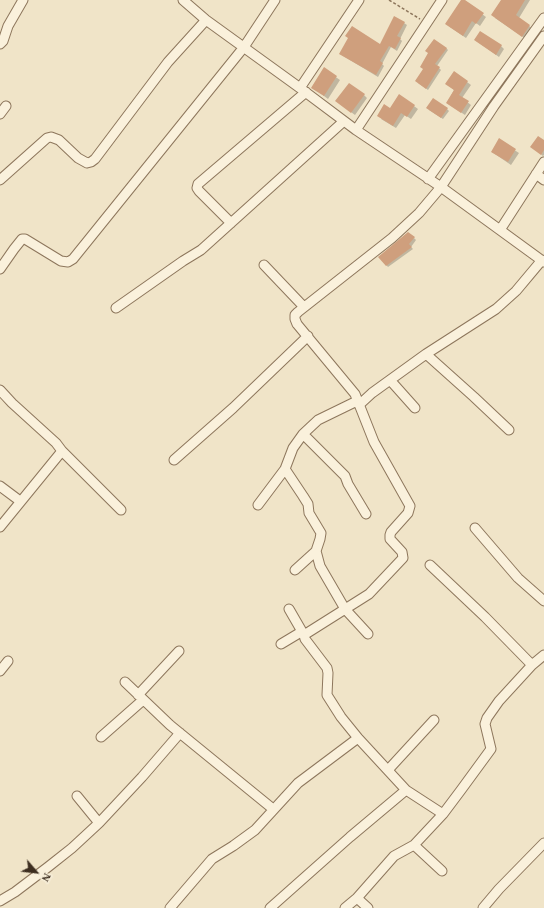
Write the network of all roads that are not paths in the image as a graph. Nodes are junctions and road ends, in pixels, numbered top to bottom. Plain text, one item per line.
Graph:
1 (23, 0) edge
2 (184, 0) edge
3 (275, 0) edge
4 (359, 0) edge
5 (442, 0) edge
6 (544, 18) edge
7 (206, 20) junction
8 (544, 36) edge
9 (0, 44) edge
10 (244, 47) junction
11 (303, 90) junction
12 (6, 106) dead end
13 (0, 114) edge
14 (344, 121) junction
15 (356, 130) junction
16 (544, 162) edge
17 (536, 174) junction
18 (428, 179) junction
19 (0, 180) edge
20 (544, 180) edge
21 (441, 187) junction
22 (231, 223) junction
23 (500, 230) junction
24 (543, 261) edge
25 (264, 265) dead end
26 (0, 269) edge
27 (304, 307) junction
28 (116, 308) dead end
29 (308, 336) junction
30 (426, 354) junction
31 (390, 380) junction
32 (0, 390) edge
33 (358, 403) junction
34 (414, 408) dead end
35 (509, 430) dead end
36 (303, 434) junction
37 (62, 451) junction
38 (174, 460) dead end
39 (285, 470) junction
40 (0, 486) edge
41 (20, 501) junction
42 (258, 505) dead end
43 (122, 510) dead end
44 (366, 514) dead end
45 (0, 527) edge
46 (475, 528) dead end
47 (316, 551) junction
48 (430, 565) dead end
49 (295, 570) dead end
50 (544, 600) edge
51 (289, 609) dead end
52 (346, 609) junction
53 (302, 633) junction
54 (368, 634) dead end
55 (281, 644) dead end
56 (179, 651) dead end
57 (544, 655) edge
58 (8, 661) dead end
59 (532, 665) junction
60 (0, 671) edge
61 (125, 682) dead end
62 (140, 697) junction
63 (434, 720) dead end
64 (180, 733) junction
65 (101, 737) dead end
66 (358, 738) junction
67 (388, 770) junction
68 (406, 790) junction
69 (76, 796) dead end
70 (273, 809) junction
71 (443, 814) junction
72 (99, 823) junction
73 (544, 843) edge
74 (414, 845) junction
75 (442, 871) dead end
76 (356, 898) junction
77 (0, 901) edge
78 (170, 908) edge
79 (270, 908) edge
80 (345, 908) edge
81 (368, 908) edge
82 (483, 908) edge

1 - 9 street
2 - 7 street
3 - 10 street
4 - 11 street
5 - 15 street
6 - 18 street
7 - 10 street
7 - 19 street
8 - 21 street
10 - 11 street
10 - 26 street
11 - 14 street
11 - 22 street
12 - 13 street
14 - 15 street
14 - 22 street
15 - 18 street
16 - 17 street
17 - 20 street
17 - 23 street
18 - 21 street
21 - 23 street
21 - 27 street
22 - 28 street
23 - 24 street
24 - 30 street
25 - 27 street
27 - 29 street
29 - 33 street
29 - 38 street
30 - 31 street
30 - 35 street
31 - 33 street
31 - 34 street
32 - 37 street
33 - 36 street
33 - 52 street
36 - 39 street
36 - 44 street
37 - 41 street
37 - 43 street
39 - 42 street
39 - 47 street
40 - 41 street
41 - 45 street
46 - 50 street
47 - 49 street
47 - 52 street
48 - 59 street
51 - 53 street
52 - 53 street
52 - 54 street
53 - 55 street
53 - 66 street
56 - 62 street
57 - 59 street
58 - 60 street
59 - 71 street
61 - 62 street
62 - 64 street
62 - 65 street
63 - 67 street
64 - 70 street
64 - 72 street
66 - 67 street
66 - 70 street
67 - 68 street
68 - 71 street
68 - 79 street
69 - 72 street
70 - 78 street
71 - 74 street
72 - 77 street
73 - 82 street
74 - 75 street
74 - 76 street
76 - 80 street
76 - 81 street

